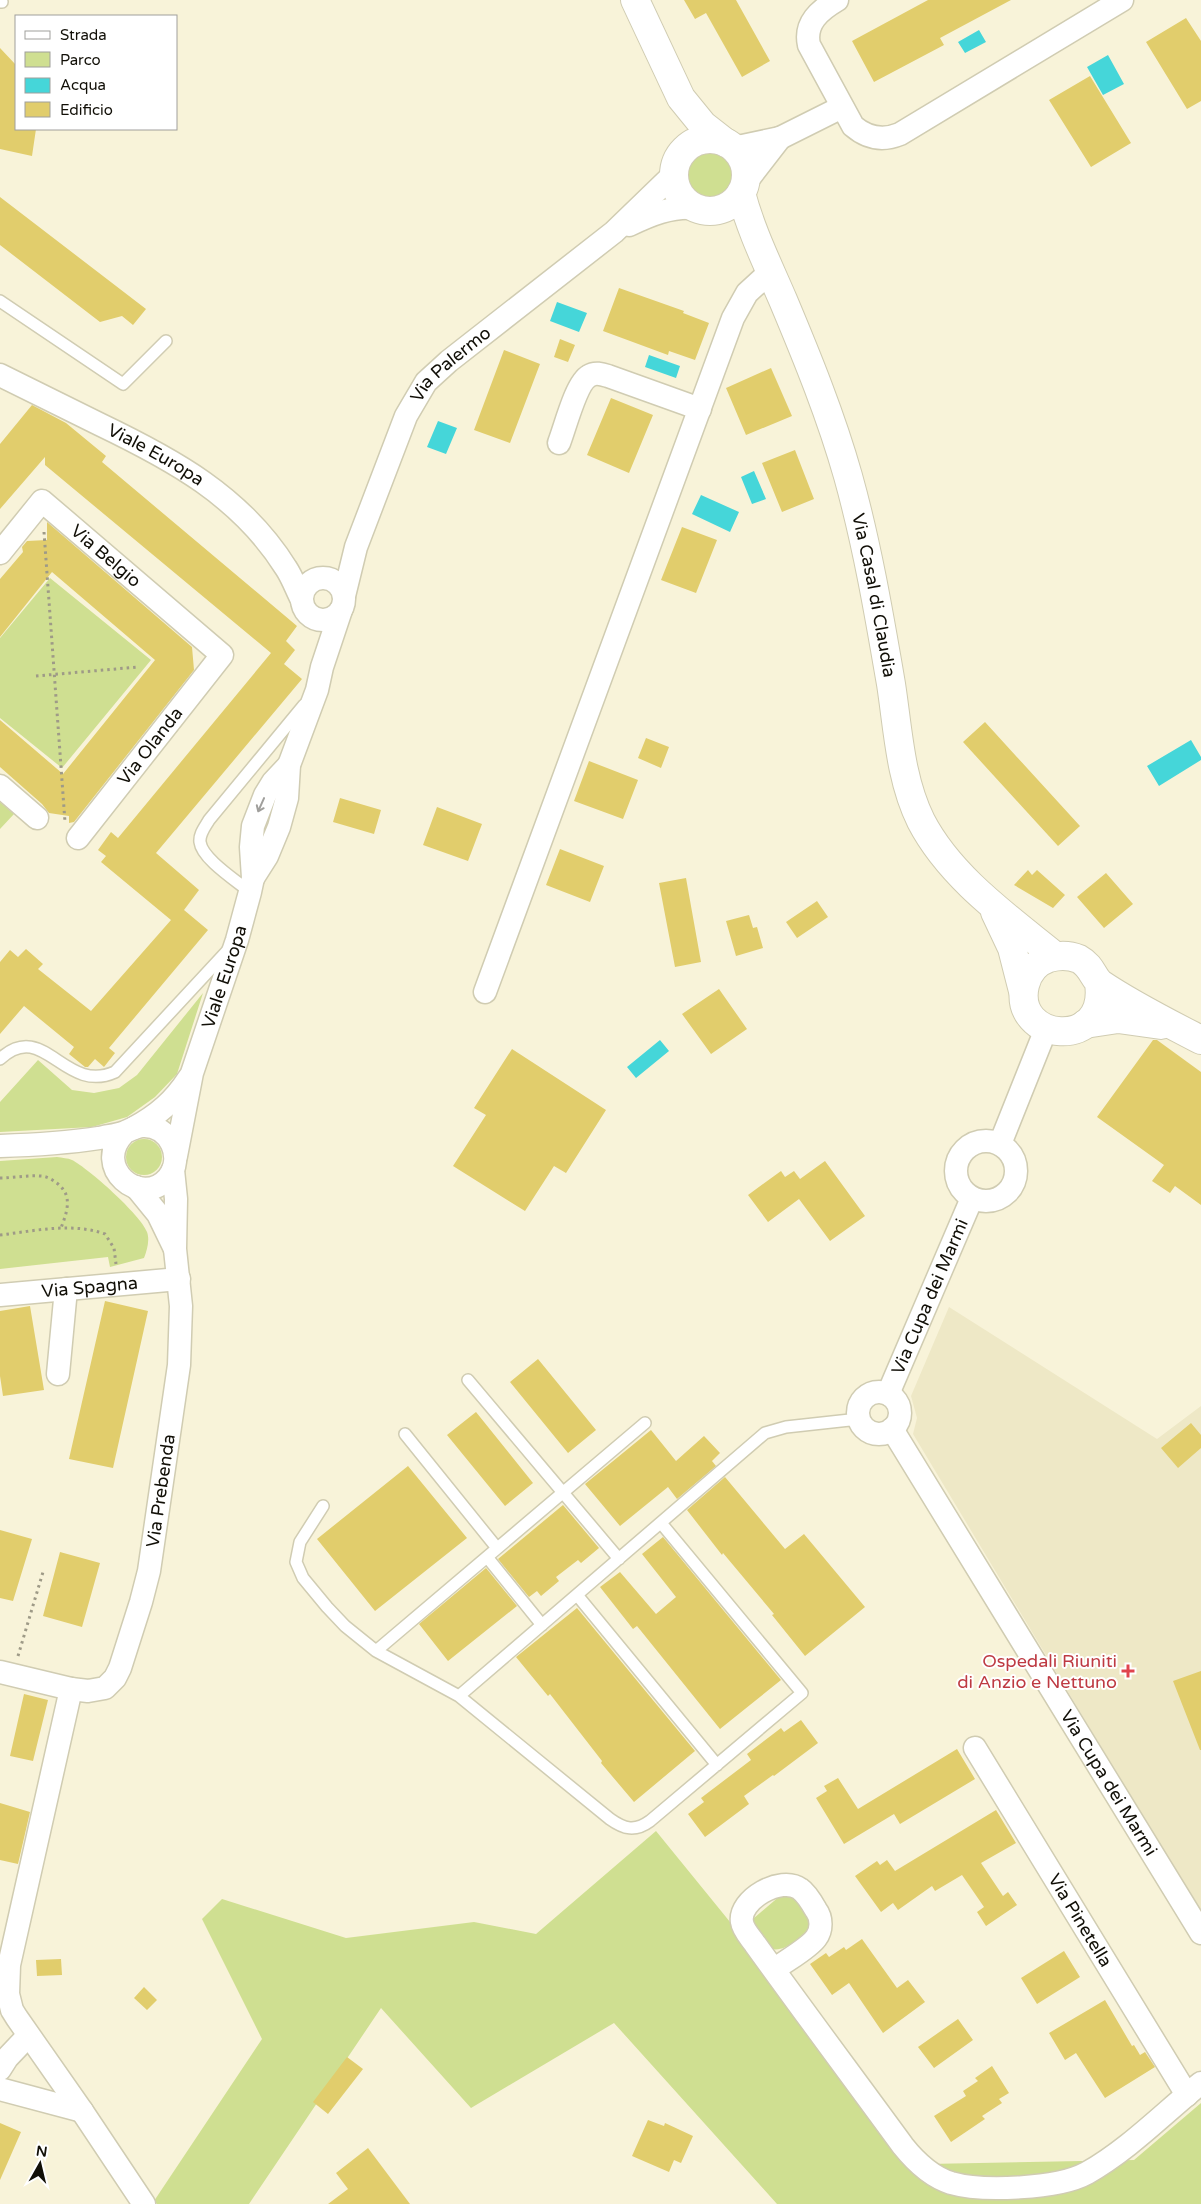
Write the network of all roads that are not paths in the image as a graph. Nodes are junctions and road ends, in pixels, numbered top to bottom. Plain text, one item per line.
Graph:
1 (635, 0) edge
2 (837, 0) edge
3 (1122, 0) edge
4 (681, 98) junction
5 (842, 107) junction
6 (780, 138) junction
7 (730, 145) junction
8 (676, 166) junction
9 (744, 187) junction
10 (707, 209) junction
11 (614, 232) junction
12 (771, 271) junction
13 (0, 301) edge
14 (166, 341) dead end
15 (0, 375) edge
16 (700, 409) junction
17 (559, 444) dead end
18 (356, 547) junction
19 (0, 553) edge
20 (286, 567) junction
21 (318, 578) junction
22 (342, 603) junction
23 (303, 605) junction
24 (222, 655) joint
25 (322, 667) junction
26 (317, 690) junction
27 (0, 786) edge
28 (37, 818) dead end
29 (78, 838) road end
30 (251, 885) junction
31 (993, 906) junction
32 (236, 940) junction
33 (1055, 956) junction
34 (1099, 983) junction
35 (1024, 990) junction
36 (485, 992) dead end
37 (1085, 1024) junction
38 (1046, 1029) junction
39 (1189, 1034) edge
40 (0, 1059) edge
41 (192, 1073) junction
42 (129, 1130) junction
43 (54, 1144) junction
44 (1000, 1144) junction
45 (0, 1146) edge
46 (174, 1163) junction
47 (114, 1166) junction
48 (136, 1187) junction
49 (972, 1198) junction
50 (175, 1249) junction
51 (179, 1279) junction
52 (66, 1289) junction
53 (0, 1295) edge
54 (58, 1374) dead end
55 (468, 1380) dead end
56 (888, 1394) junction
57 (859, 1419) junction
58 (645, 1423) dead end
59 (892, 1429) junction
60 (405, 1434) dead end
61 (563, 1492) junction
62 (323, 1506) dead end
63 (661, 1522) junction
64 (497, 1548) junction
65 (487, 1557) junction
66 (619, 1559) junction
67 (577, 1595) junction
68 (542, 1625) junction
69 (376, 1650) junction
70 (6, 1674) edge
71 (71, 1689) junction
72 (459, 1696) junction
73 (975, 1748) dead end
74 (717, 1765) junction
75 (1201, 1933) edge
76 (774, 1970) dead end
77 (28, 2036) junction
78 (0, 2069) edge
79 (0, 2089) edge
80 (1194, 2089) edge
81 (82, 2111) junction
82 (144, 2204) edge

1 - 4 street
2 - 5 street
3 - 5 street
4 - 7 street
4 - 8 street
5 - 6 street
6 - 7 street
6 - 9 street
7 - 8 street
7 - 9 street
8 - 10 street
8 - 11 street, Via Palermo
9 - 10 street
9 - 12 street, Via Casal di Claudia
10 - 11 street, Via Palermo
10 - 12 street, Via Casal di Claudia
11 - 18 street, Via Palermo
12 - 16 street
12 - 31 street, Via Casal di Claudia
13 - 14 lane
15 - 20 street, Viale Europa
16 - 17 street
16 - 36 street
18 - 21 street, Via Palermo
18 - 22 street, Via Palermo
19 - 24 street, Via Belgio
20 - 21 street, Viale Europa
20 - 23 street, Viale Europa
21 - 22 street
21 - 23 street
22 - 23 street
22 - 25 street, Viale Europa
23 - 25 street, Viale Europa
24 - 29 street, Via Olanda
25 - 26 street, Viale Europa
26 - 30 street, Viale Europa
26 - 30 lane
27 - 28 street
30 - 32 street, Viale Europa
31 - 33 street, Via Casal di Claudia
31 - 35 street, Via Casal di Claudia
32 - 40 lane
32 - 41 street, Viale Europa
33 - 34 street, Via Casal di Claudia
33 - 35 street
34 - 37 street
34 - 39 street, Via Casal di Claudia
35 - 38 street, Via Casal di Claudia
37 - 38 street, Via Casal di Claudia
37 - 39 street, Via Casal di Claudia
38 - 44 street
41 - 42 street, Viale Europa
41 - 46 street, Viale Europa
42 - 43 street, Viale Europa
42 - 46 street, Viale Europa
42 - 47 street
43 - 45 street, Viale Europa
43 - 47 street, Viale Europa
44 - 49 street
44 - 49 street
46 - 48 street
46 - 50 street, Via Prebenda
47 - 48 street, Viale Europa
48 - 50 street, Via Prebenda
49 - 56 street, Via Cupa dei Marmi
50 - 51 street, Via Prebenda
51 - 52 street, Via Spagna
51 - 71 street, Via Prebenda
52 - 53 street, Via Spagna
52 - 54 street
55 - 61 lane
56 - 57 street
56 - 59 street
57 - 59 street
57 - 63 lane
58 - 61 lane
59 - 75 street, Via Cupa dei Marmi
60 - 64 lane
61 - 64 lane
61 - 66 lane
62 - 69 lane
63 - 66 lane
63 - 74 lane
64 - 65 lane
65 - 68 lane
65 - 69 lane
66 - 67 lane
67 - 68 lane
67 - 74 lane
68 - 72 lane
69 - 72 lane
70 - 71 street, Via Prebenda
71 - 77 street
72 - 74 lane
73 - 80 street, Via Pinetella
76 - 80 street, Via Pinetella
77 - 78 street
77 - 81 street
79 - 81 street
81 - 82 street

